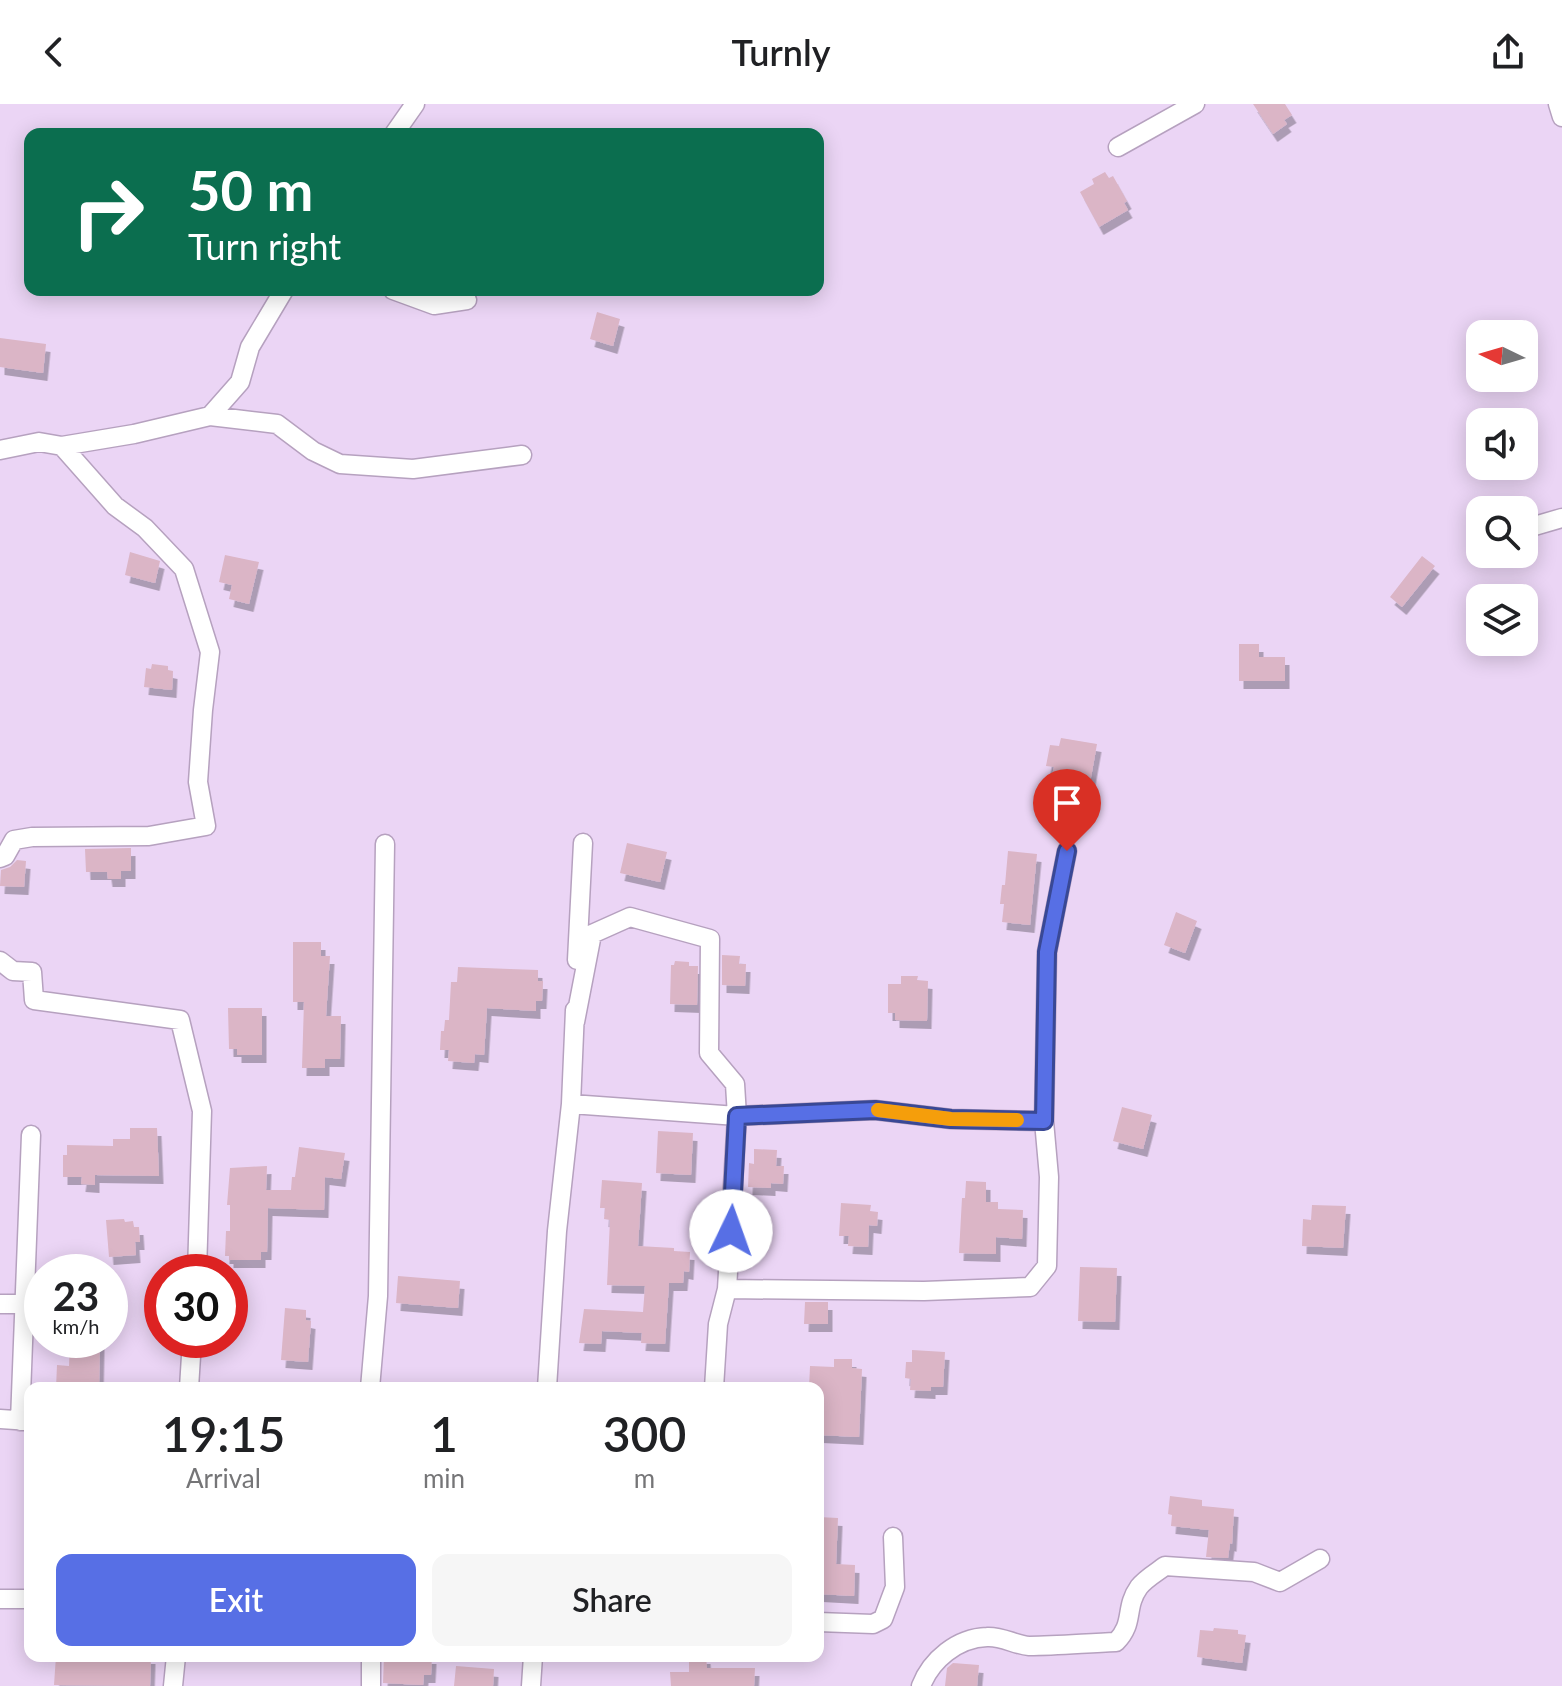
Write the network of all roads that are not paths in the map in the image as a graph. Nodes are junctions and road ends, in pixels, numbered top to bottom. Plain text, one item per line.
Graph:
1 (415, 104) edge
2 (1195, 104) edge
3 (1558, 104) edge
4 (1562, 117) edge
5 (398, 128) edge
6 (1118, 147) dead end
7 (280, 296) edge
8 (409, 296) edge
9 (467, 300) dead end
10 (210, 416) junction
11 (62, 446) junction
12 (0, 450) edge
13 (522, 455) dead end
14 (1562, 518) edge
15 (1538, 525) edge
16 (583, 843) dead end
17 (385, 844) dead end
18 (1067, 851) dead end
19 (0, 858) edge
20 (0, 961) edge
21 (575, 1022) junction
22 (571, 1104) junction
23 (737, 1116) junction
24 (1044, 1121) junction
25 (31, 1135) dead end
26 (26, 1254) edge
27 (198, 1254) edge
28 (727, 1289) junction
29 (0, 1304) edge
30 (24, 1304) edge
31 (24, 1358) edge
32 (191, 1358) edge
33 (25, 1382) edge
34 (189, 1382) edge
35 (371, 1382) edge
36 (547, 1382) edge
37 (714, 1382) edge
38 (0, 1419) edge
39 (24, 1421) edge
40 (893, 1537) dead end
41 (1320, 1559) dead end
42 (0, 1599) edge
43 (24, 1599) edge
44 (824, 1622) edge
45 (175, 1662) edge
46 (371, 1662) edge
47 (533, 1662) edge
48 (173, 1686) edge
49 (371, 1686) edge
50 (531, 1686) edge
51 (921, 1686) edge

1 - 5 street
2 - 6 street
3 - 4 street
7 - 10 street
8 - 9 street
10 - 11 street
10 - 13 street
11 - 12 street
11 - 19 street
14 - 15 street
16 - 21 street
17 - 35 street
18 - 24 street
20 - 27 street
21 - 22 street
21 - 23 street
22 - 23 street
22 - 36 street
23 - 24 street
23 - 28 street
24 - 28 street
25 - 26 street
28 - 37 street
29 - 30 street
31 - 33 street
32 - 34 street
38 - 39 street
40 - 44 street
41 - 51 street
42 - 43 street
45 - 48 street
46 - 49 street
47 - 50 street

